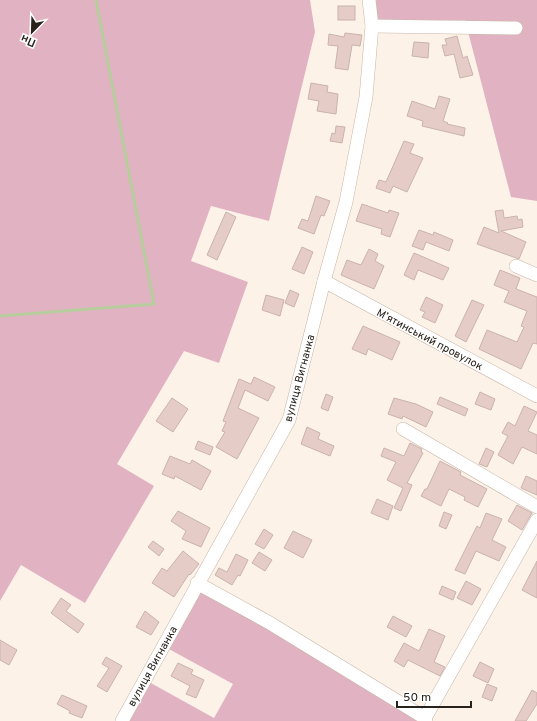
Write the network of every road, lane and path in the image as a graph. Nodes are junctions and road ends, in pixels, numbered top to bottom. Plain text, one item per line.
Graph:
1 (369, 0) edge
2 (372, 26) junction
3 (516, 28) dead end
4 (516, 266) dead end
5 (537, 275) edge
6 (324, 281) junction
7 (537, 396) edge
8 (403, 429) dead end
9 (537, 506) edge
10 (537, 520) edge
11 (197, 582) junction
12 (426, 720) edge
13 (122, 721) edge

1 - 2 street, вулиця Вигнанка
2 - 3 street
2 - 6 street, вулиця Вигнанка
4 - 5 street
6 - 7 street, Мʼятинський провулок
6 - 11 street, вулиця Вигнанка
8 - 9 street
10 - 12 street
11 - 12 street
11 - 13 street, вулиця Вигнанка

